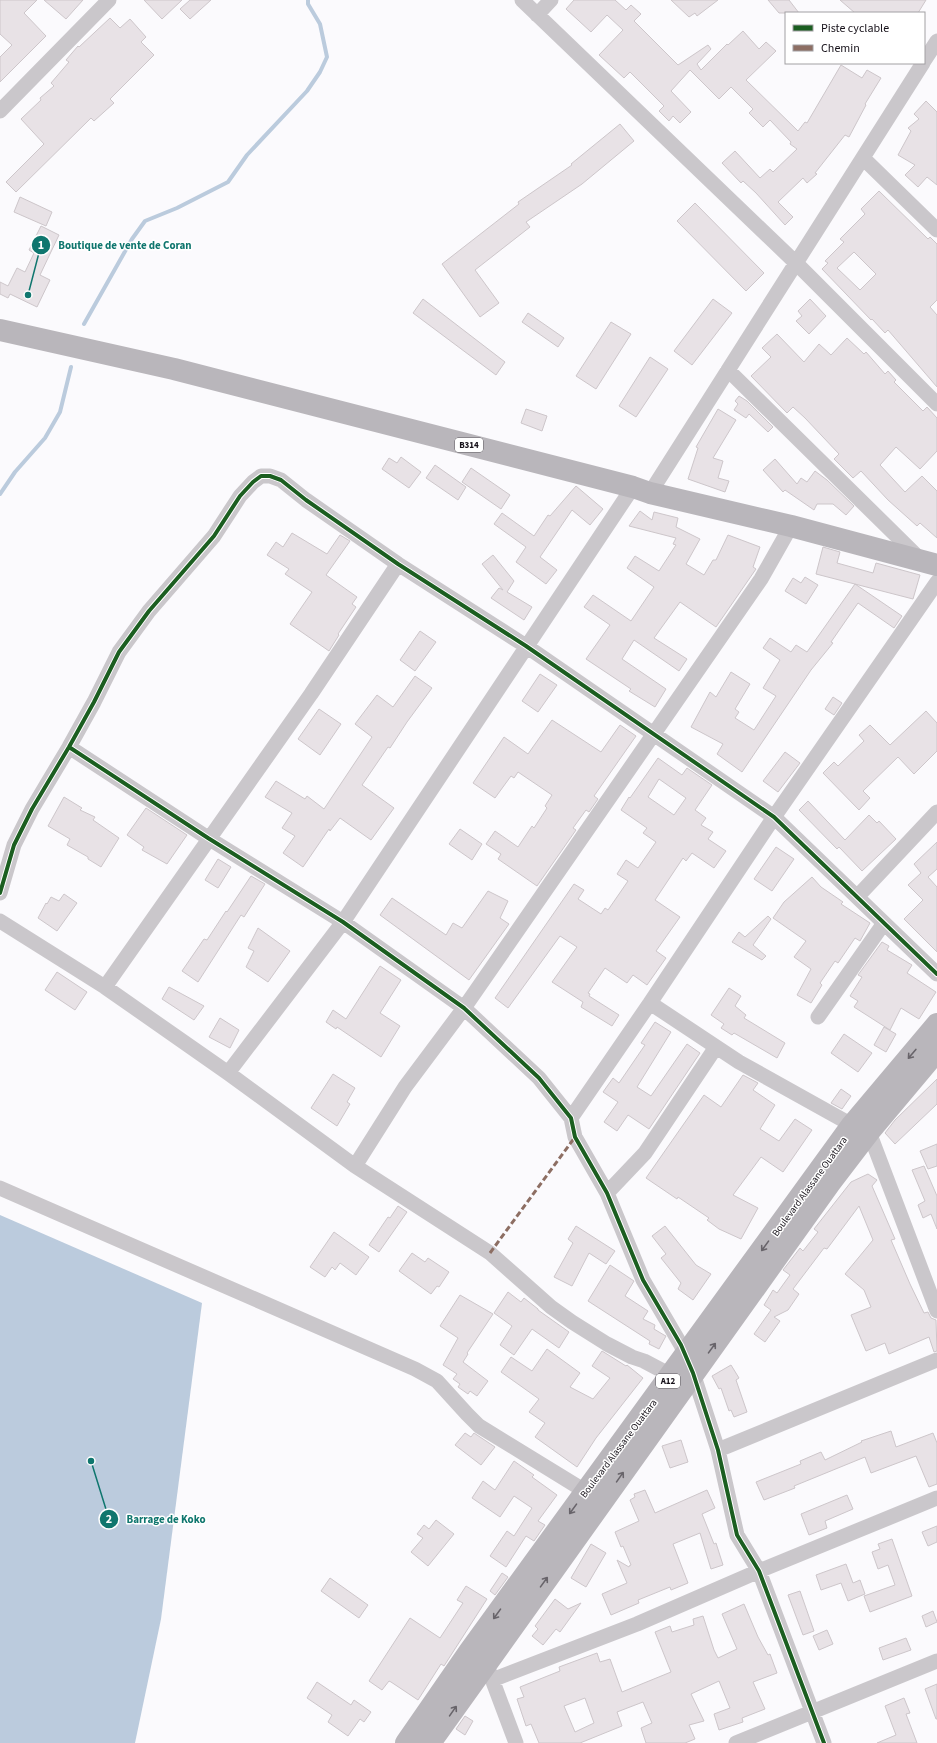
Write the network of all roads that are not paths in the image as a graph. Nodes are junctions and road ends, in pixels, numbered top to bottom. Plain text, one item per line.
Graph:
1 (109, 0) edge
2 (522, 0) edge
3 (551, 0) edge
4 (537, 15) junction
5 (924, 64) edge
6 (0, 112) edge
7 (863, 158) junction
8 (937, 230) edge
9 (796, 263) junction
10 (0, 330) edge
11 (728, 370) junction
12 (937, 404) edge
13 (641, 490) junction
14 (791, 526) junction
15 (398, 564) junction
16 (930, 564) edge
17 (937, 582) edge
18 (526, 646) junction
19 (653, 734) junction
20 (69, 747) junction
21 (937, 812) edge
22 (774, 817) junction
23 (208, 838) junction
24 (0, 893) edge
25 (857, 897) junction
26 (0, 922) edge
27 (343, 922) junction
28 (884, 923) junction
29 (937, 974) edge
30 (105, 987) junction
31 (650, 1003) junction
32 (464, 1008) junction
33 (818, 1017) dead end
34 (937, 1024) edge
35 (716, 1047) junction
36 (937, 1051) edge
37 (228, 1073) junction
38 (571, 1118) junction
39 (861, 1128) junction
40 (355, 1166) junction
41 (0, 1188) edge
42 (607, 1193) junction
43 (937, 1311) edge
44 (937, 1360) edge
45 (687, 1376) junction
46 (718, 1450) junction
47 (594, 1496) junction
48 (937, 1498) edge
49 (759, 1571) junction
50 (937, 1661) edge
51 (483, 1665) junction
52 (812, 1712) junction
53 (406, 1743) edge
54 (430, 1743) edge
55 (516, 1743) edge
56 (736, 1743) edge
57 (824, 1743) edge

1 - 6 street
2 - 4 street
3 - 4 street
4 - 9 street
5 - 7 street
7 - 8 street
7 - 9 street
9 - 11 street
9 - 12 street
10 - 13 main road, B314
11 - 13 street
11 - 16 street
13 - 14 main road, B314
13 - 18 street
14 - 16 main road, B314
14 - 19 street
15 - 18 street
15 - 20 street
15 - 23 street
17 - 22 street
18 - 19 street
18 - 27 street
19 - 22 street
19 - 32 street
20 - 23 street
20 - 24 street
21 - 25 street
22 - 25 street
22 - 31 street
23 - 27 street
23 - 30 street
25 - 28 street
26 - 30 street
27 - 32 street
27 - 37 street
28 - 29 street
28 - 33 street
30 - 37 street
31 - 35 street
31 - 38 street
32 - 38 street
32 - 40 street
34 -> 39 main road, Boulevard Alassane Ouattara / A12
35 - 39 street
35 - 42 street
36 - 39 main road, Boulevard Alassane Ouattara / A12
37 - 40 street
38 - 42 street
39 - 43 street
39 - 45 main road, Boulevard Alassane Ouattara / A12
40 - 45 street
41 - 47 street
42 - 45 street
44 - 46 street
45 - 46 street
45 - 47 main road, Boulevard Alassane Ouattara / A12
46 - 49 street
47 - 51 main road, Boulevard Alassane Ouattara / A12
48 - 49 street
49 - 51 street
49 - 52 street
50 - 52 street
51 - 53 main road, Boulevard Alassane Ouattara / A12
54 -> 51 main road, Boulevard Alassane Ouattara / A12
51 - 55 street
52 - 56 street
52 - 57 street

